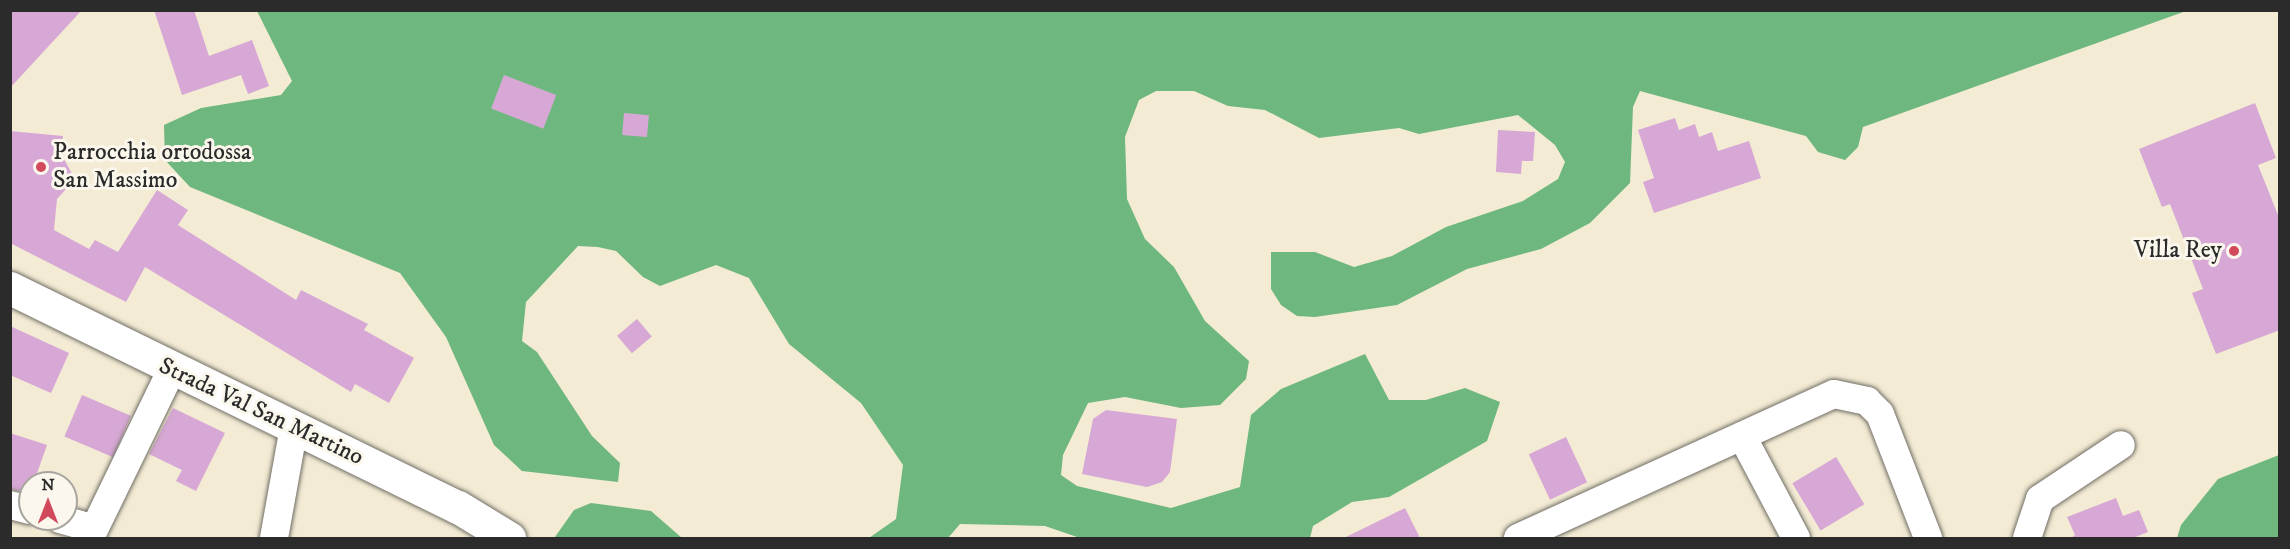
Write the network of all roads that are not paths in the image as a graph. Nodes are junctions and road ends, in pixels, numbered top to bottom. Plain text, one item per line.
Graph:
1 (10, 288) edge
2 (172, 369) junction
3 (294, 427) junction
4 (1742, 435) junction
5 (2121, 445) dead end
6 (78, 527) edge
7 (92, 534) edge
8 (274, 538) edge
9 (509, 538) edge
10 (1518, 538) edge
11 (1796, 538) edge
12 (1928, 538) edge
13 (2026, 538) edge

1 - 2 street, Strada Val San Martino
2 - 3 street, Strada Val San Martino
2 - 7 street
3 - 8 street
3 - 9 street, Strada Val San Martino
4 - 10 street
4 - 11 street
4 - 12 street
5 - 13 street
6 - 7 street

